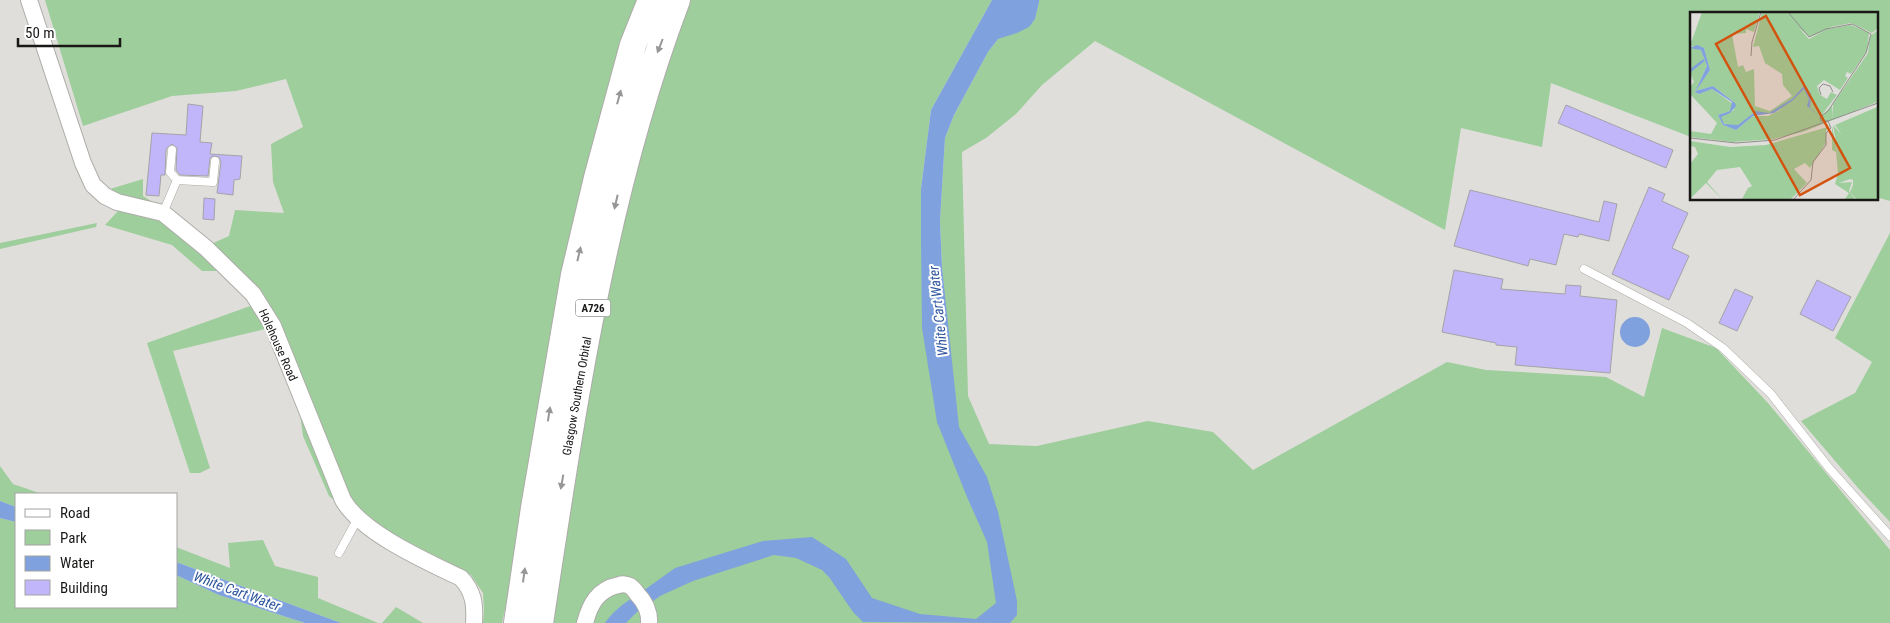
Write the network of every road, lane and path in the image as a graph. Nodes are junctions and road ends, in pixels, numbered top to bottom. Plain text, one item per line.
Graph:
1 (29, 0) edge
2 (651, 0) edge
3 (678, 0) edge
4 (172, 150) dead end
5 (215, 161) dead end
6 (177, 180) junction
7 (163, 213) junction
8 (1584, 269) dead end
9 (358, 518) junction
10 (1890, 536) edge
11 (339, 554) dead end
12 (474, 623) edge
13 (517, 623) edge
14 (540, 623) edge
15 (584, 623) edge
16 (649, 623) edge

1 - 7 street, Holehouse Road
13 -> 2 highway, Glasgow Southern Orbital / A726
3 -> 14 highway, Glasgow Southern Orbital / A726
4 - 6 lane
5 - 6 lane
6 - 7 lane
7 - 9 street, Holehouse Road
8 - 10 lane
9 - 11 lane
9 - 12 street, Holehouse Road
15 - 16 street

